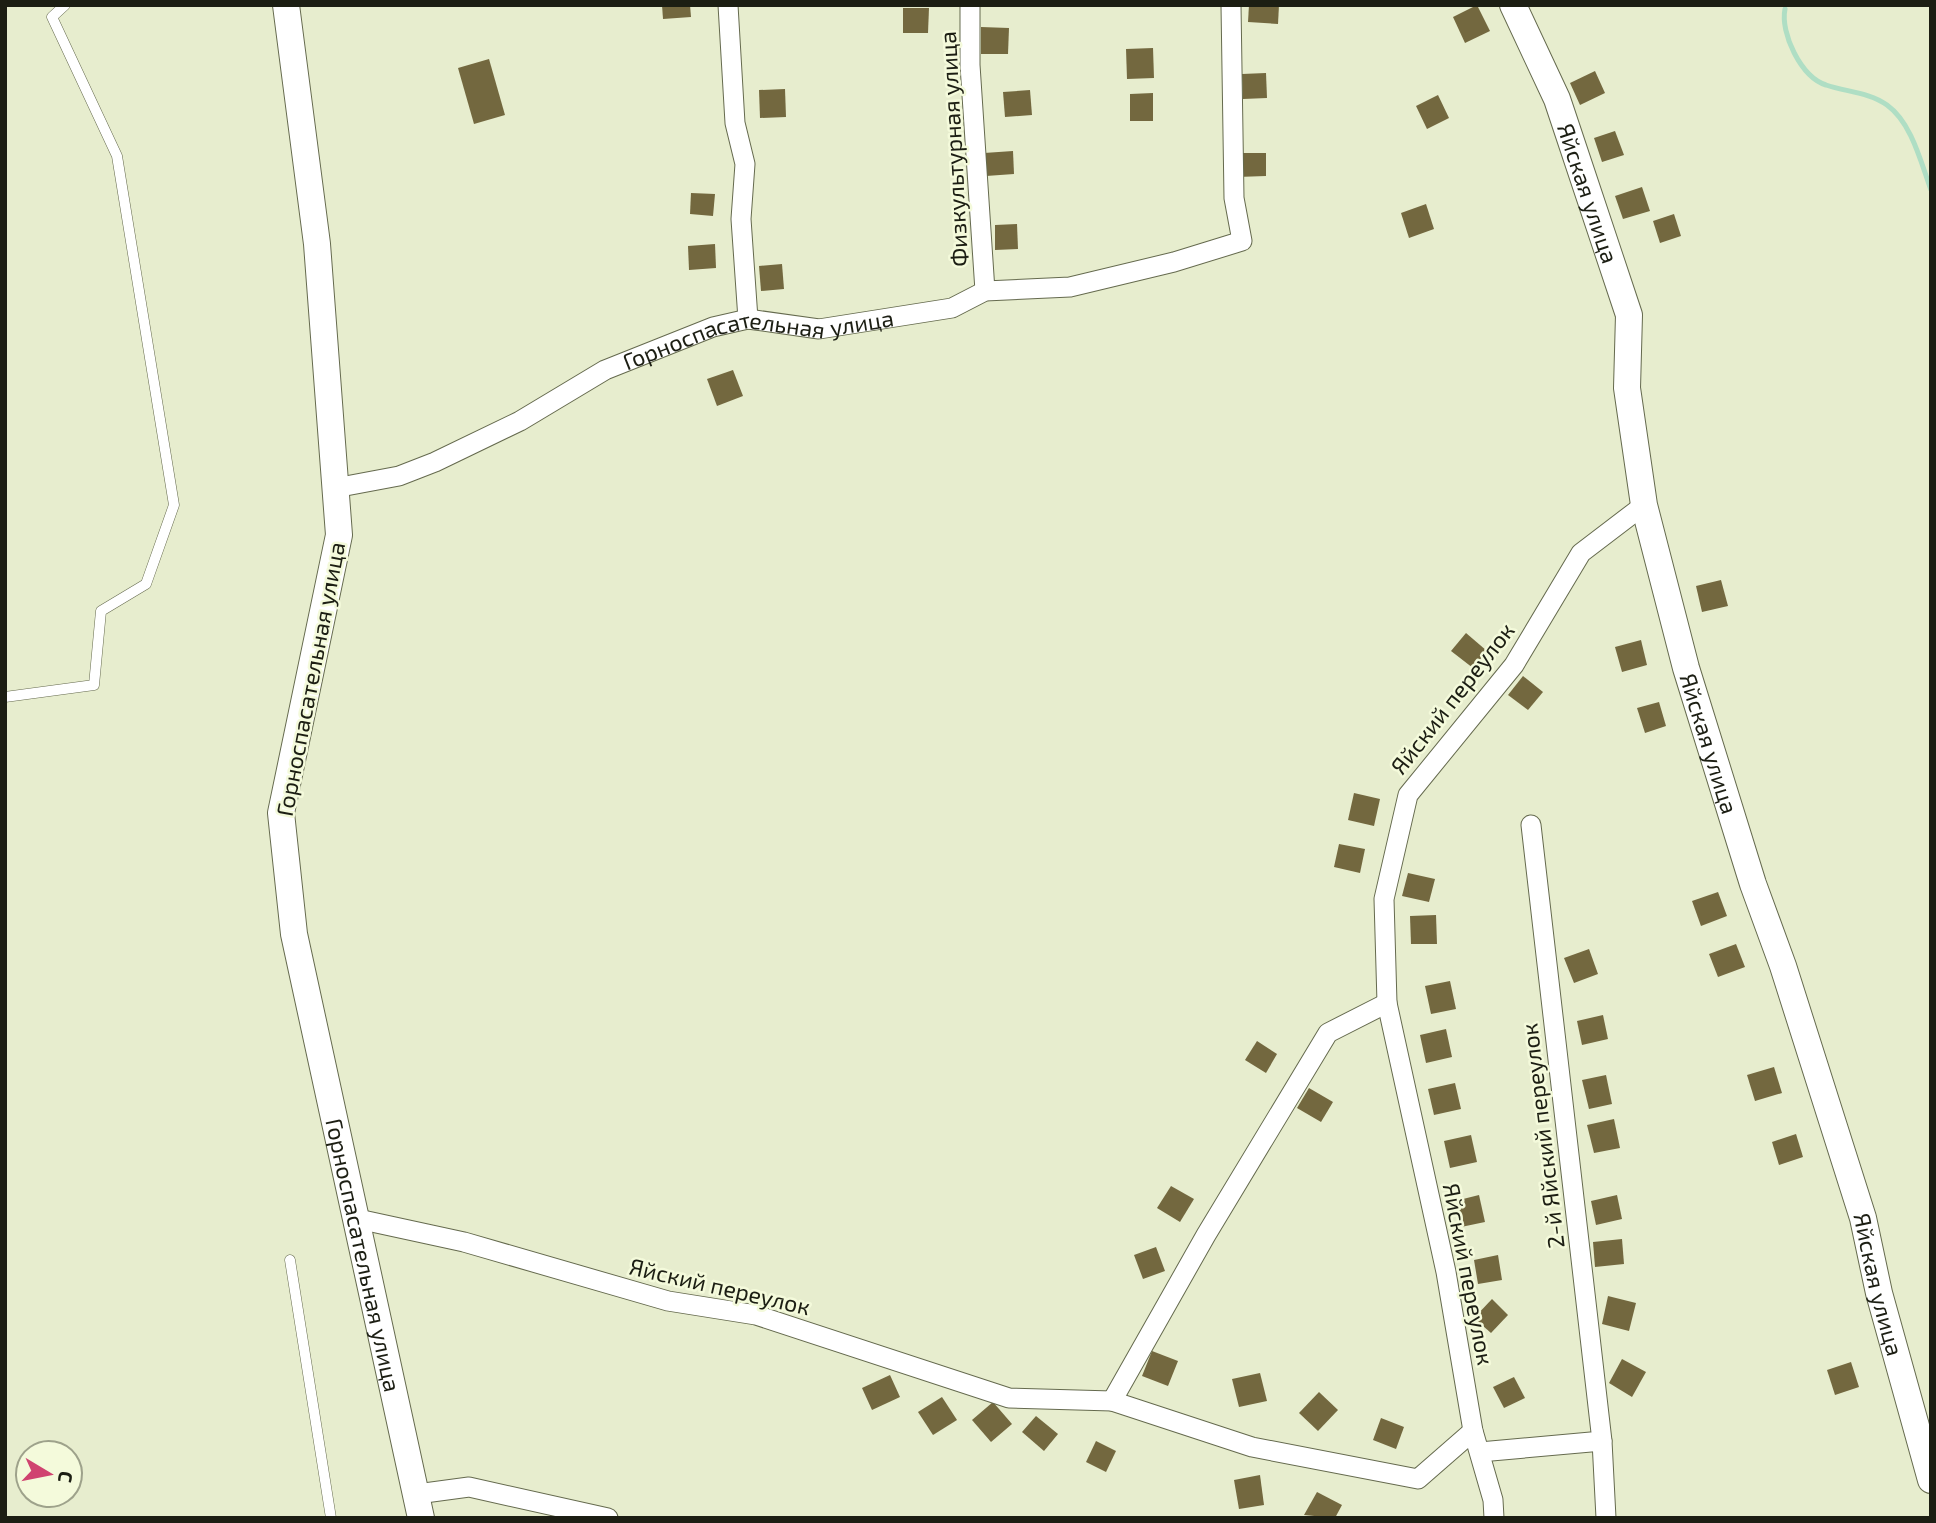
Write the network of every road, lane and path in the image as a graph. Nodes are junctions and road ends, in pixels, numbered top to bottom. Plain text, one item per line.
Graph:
1 (65, 5) edge
2 (286, 5) edge
3 (728, 5) edge
4 (970, 5) edge
5 (1231, 5) edge
6 (1513, 5) edge
7 (985, 291) junction
8 (748, 319) junction
9 (335, 488) junction
10 (1644, 505) junction
11 (5, 697) edge
12 (1531, 825) dead end
13 (1387, 1003) junction
14 (358, 1219) junction
15 (290, 1260) dead end
16 (1112, 1401) junction
17 (1473, 1432) junction
18 (1602, 1441) junction
19 (1480, 1452) junction
20 (1931, 1480) edge
21 (419, 1506) edge
22 (331, 1518) edge
23 (608, 1518) edge
24 (1494, 1518) edge
25 (1606, 1518) edge

1 - 11 lane
2 - 9 street
3 - 8 street
4 - 7 street, Физкультурная улица
5 - 7 street, Горноспасательная улица
6 - 10 street, Яйская улица
7 - 8 street, Горноспасательная улица
8 - 9 street, Горноспасательная улица
9 - 14 street, Горноспасательная улица
10 - 13 street, Яйский переулок
10 - 20 street, Яйская улица
12 - 18 street, 2-й Яйский переулок
13 - 16 street
13 - 17 street, Яйский переулок
14 - 16 street, Яйский переулок
14 - 21 street, Горноспасательная улица
15 - 22 lane
16 - 17 street, Яйский переулок
17 - 19 street, Яйский переулок
18 - 19 street
18 - 25 street, 2-й Яйский переулок
19 - 24 street, Яйский переулок
21 - 23 street

